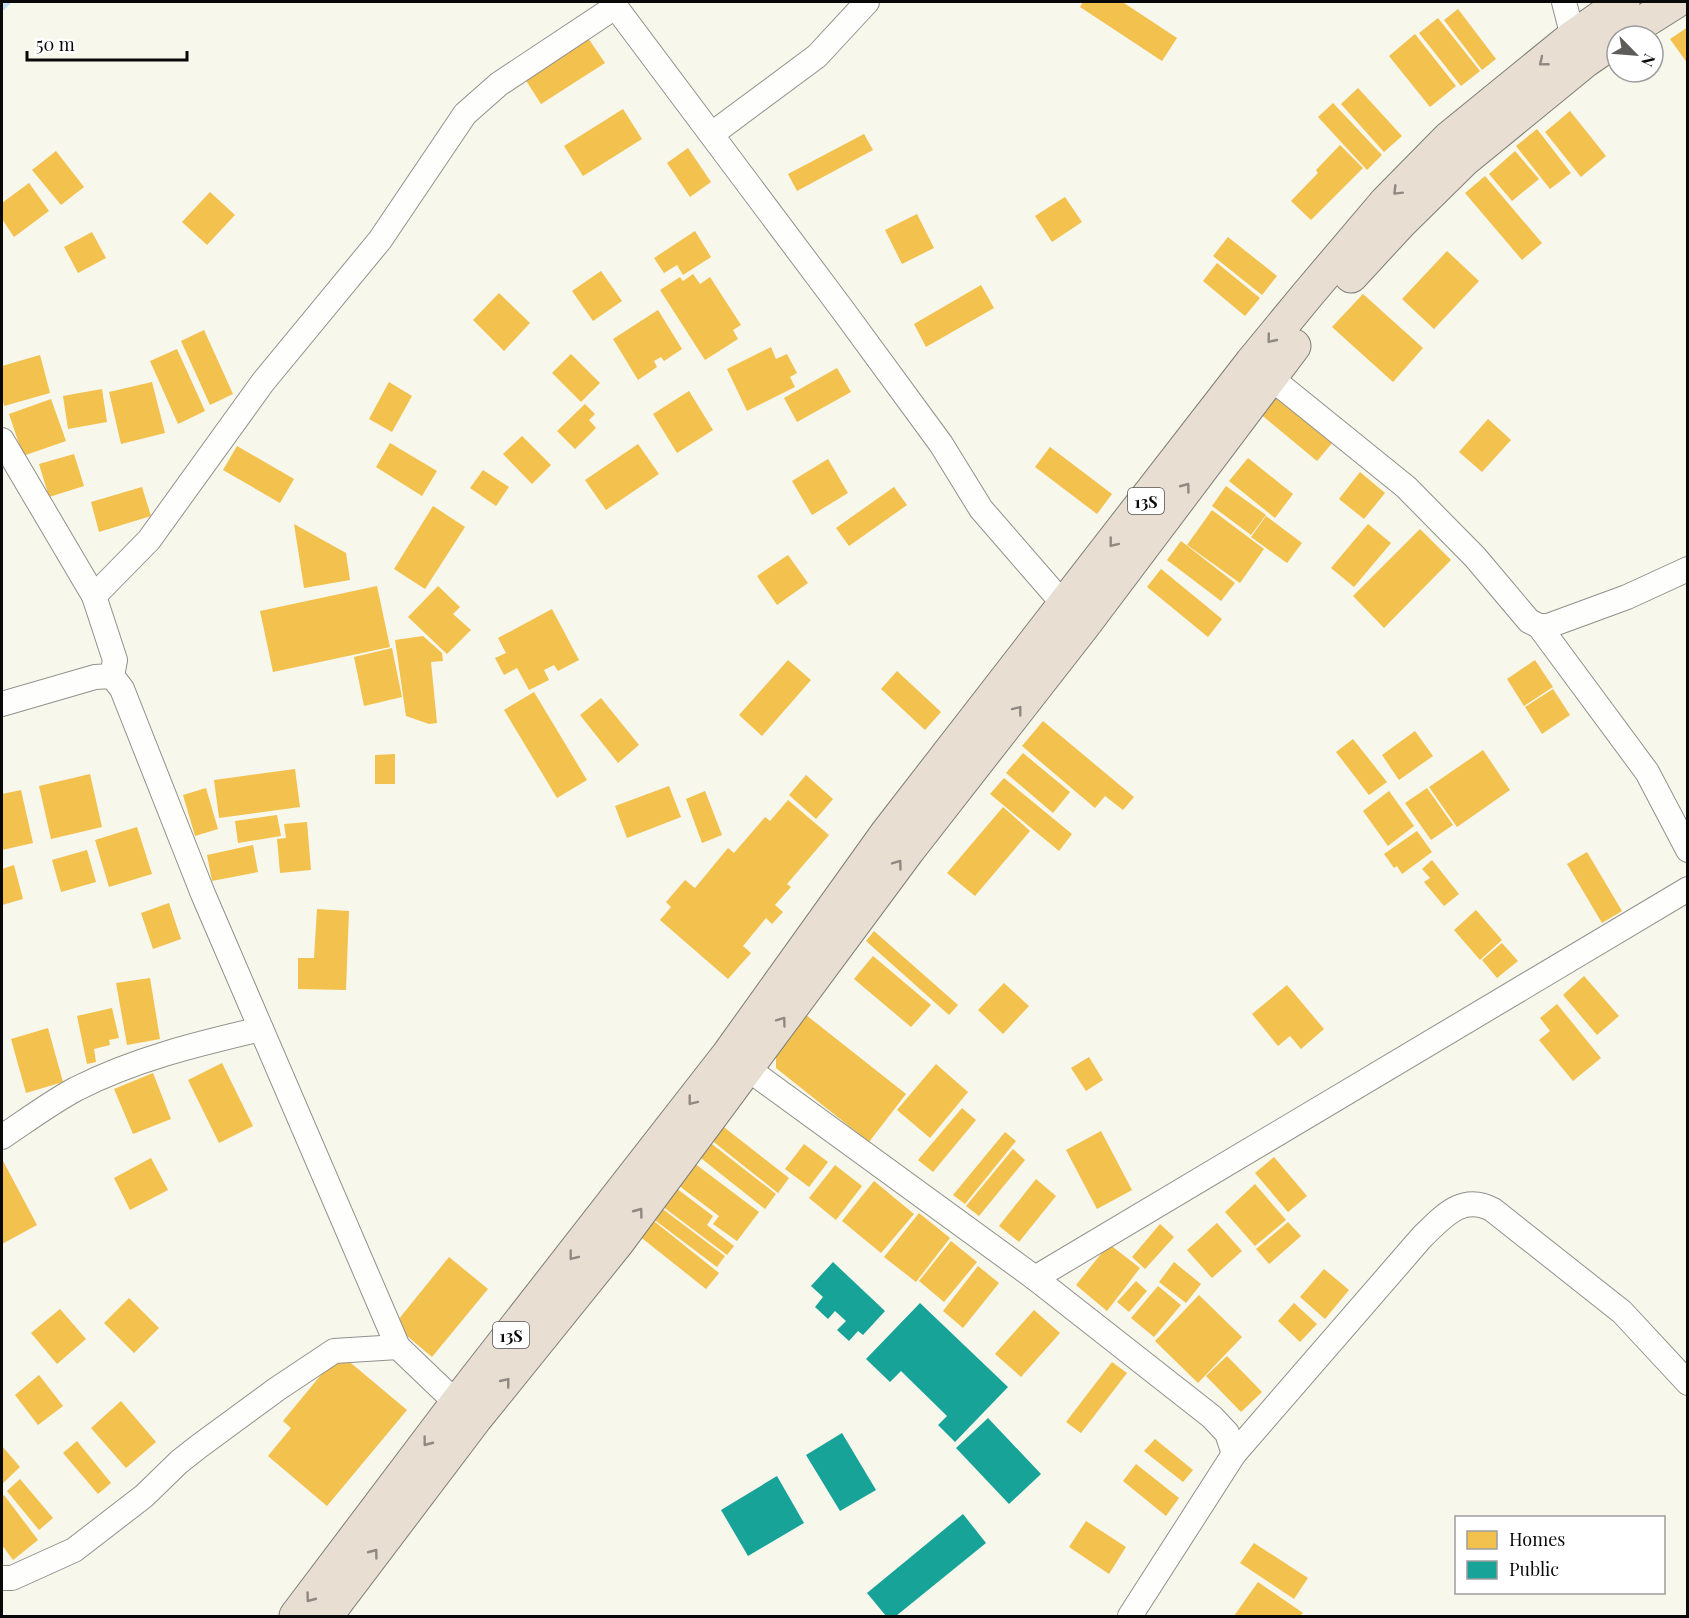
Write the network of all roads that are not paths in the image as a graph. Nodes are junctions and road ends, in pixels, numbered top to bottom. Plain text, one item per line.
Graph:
1 (867, 2) edge
2 (1564, 2) edge
3 (1623, 2) edge
4 (1676, 2) edge
5 (614, 4) edge
6 (1640, 24) edge
7 (1605, 42) edge
8 (1579, 49) junction
9 (712, 134) junction
10 (1270, 377) junction
11 (2, 440) edge
12 (1688, 568) edge
13 (94, 596) junction
14 (1073, 615) junction
15 (1539, 626) junction
16 (112, 676) junction
17 (2, 704) edge
18 (1688, 850) edge
19 (1688, 889) edge
20 (261, 1029) junction
21 (738, 1061) junction
22 (2, 1137) edge
23 (1035, 1278) junction
24 (398, 1347) junction
25 (1688, 1383) edge
26 (466, 1412) junction
27 (1234, 1454) junction
28 (2, 1578) edge
29 (296, 1617) edge
30 (326, 1617) edge
31 (1130, 1617) edge

1 - 9 street
2 - 8 street
3 - 8 highway, 13S
4 - 6 highway
5 - 9 street
5 - 13 street
7 - 8 highway, 13S
8 - 10 highway, 13S
8 -> 14 highway, 13S
9 - 14 street
14 -> 10 highway, 13S
10 - 15 street
11 - 13 street
12 - 15 street
13 - 16 street
14 - 21 highway, 13S
15 - 18 street
16 - 17 street
16 - 20 street
19 - 23 street
20 - 22 street
20 - 24 street
21 - 23 street
21 - 26 highway, 13S
23 - 27 street
24 - 26 street
24 - 28 street
25 - 27 street
26 -> 29 highway, 13S
30 -> 26 highway, 13S
27 - 31 street

